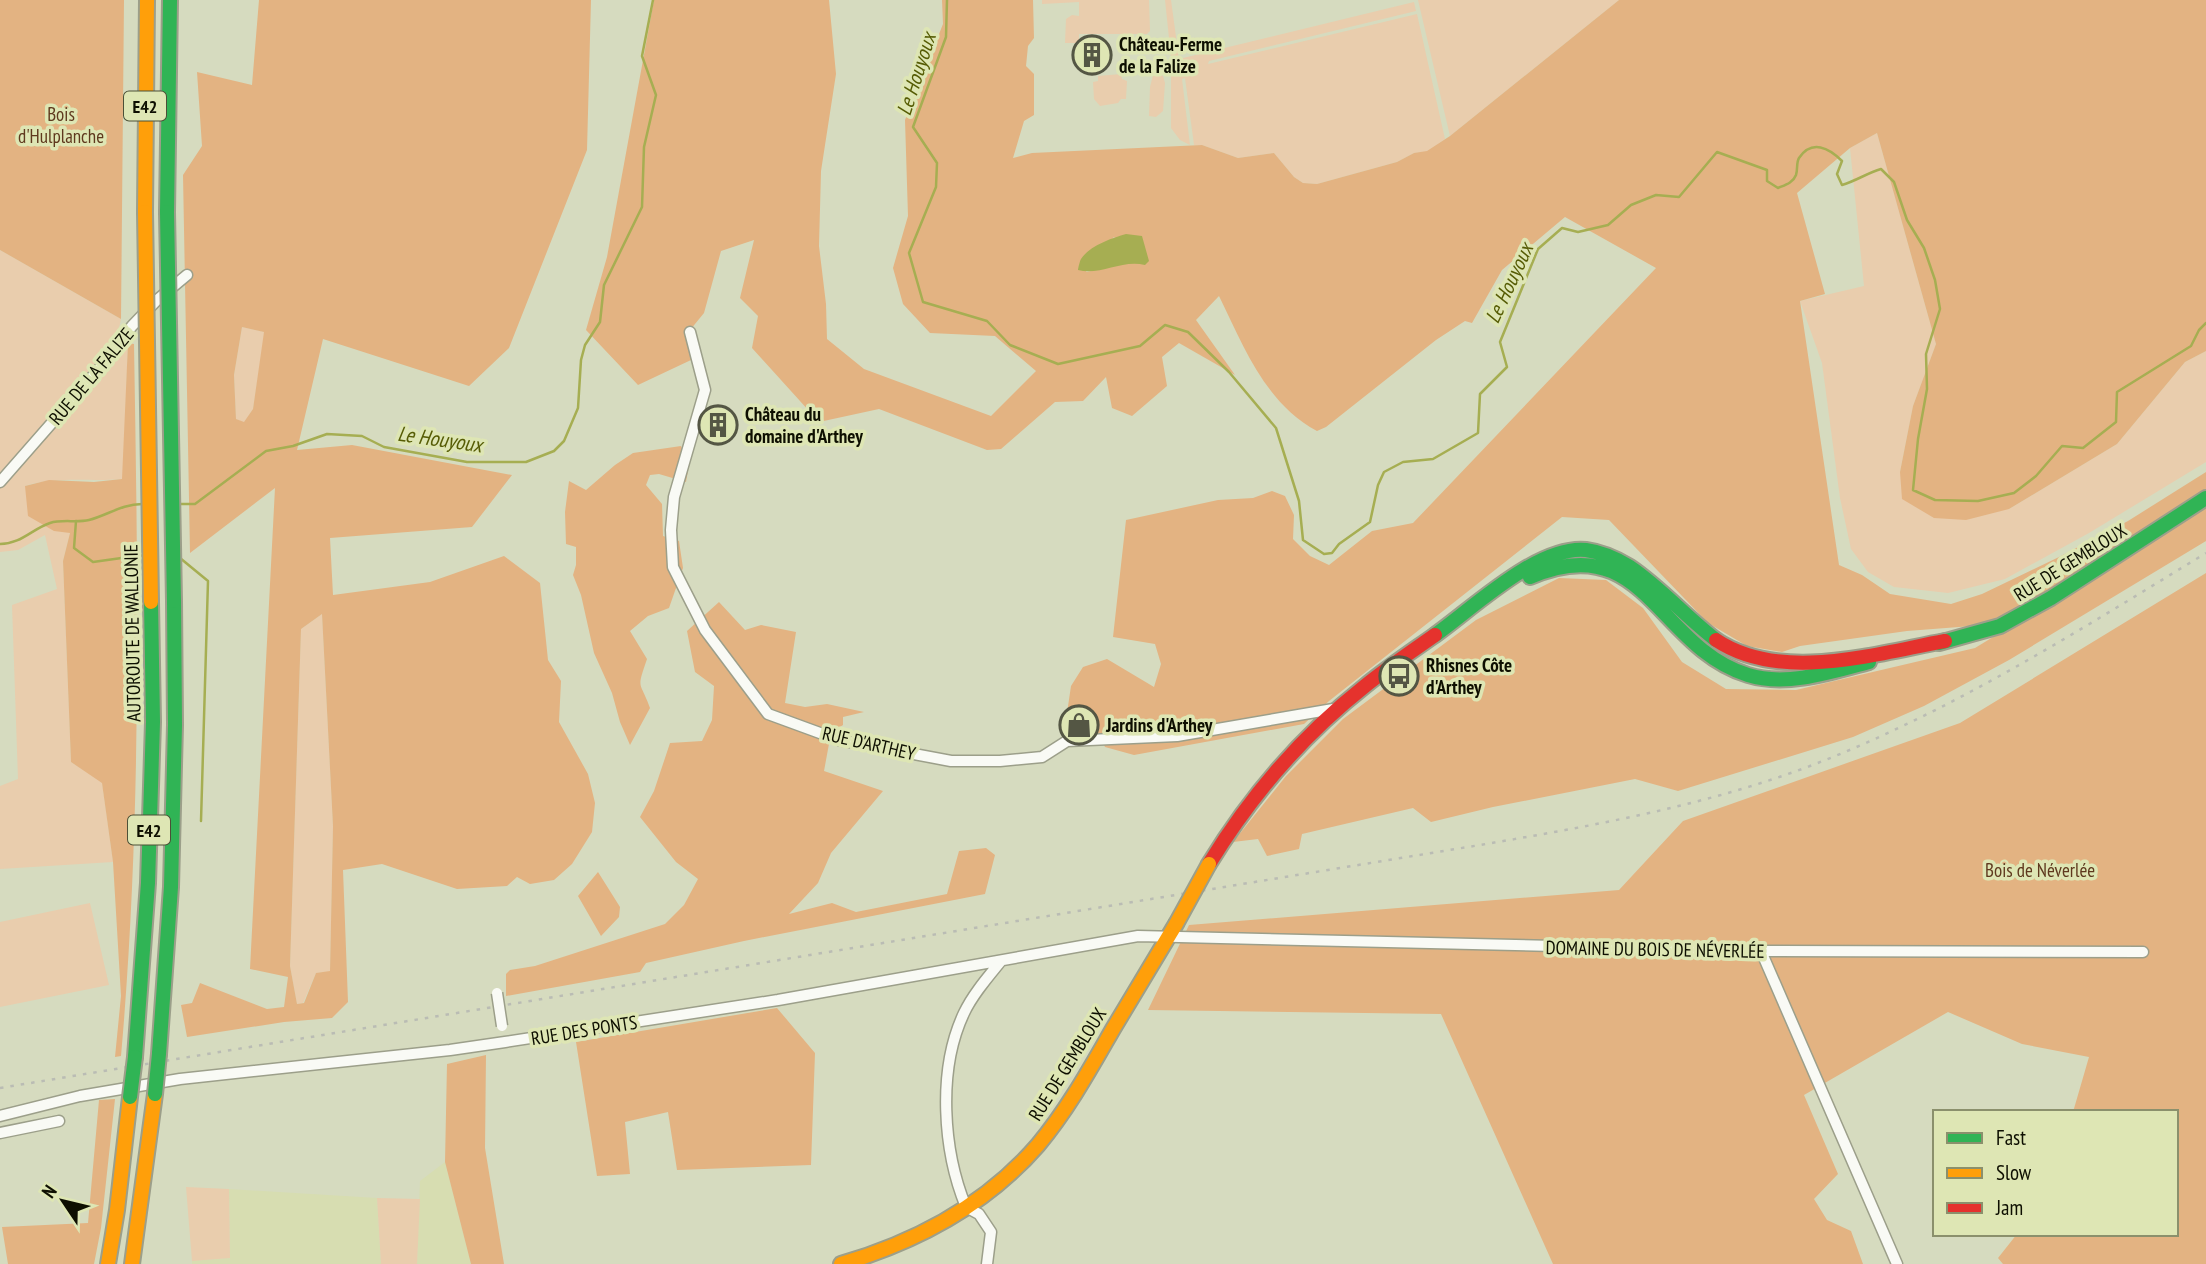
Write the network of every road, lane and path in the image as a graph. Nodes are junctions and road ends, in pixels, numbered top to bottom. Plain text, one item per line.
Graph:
1 (147, 0) edge
2 (170, 0) edge
3 (187, 275) dead end
4 (690, 332) dead end
5 (0, 482) edge
6 (2206, 498) edge
7 (1339, 708) junction
8 (1168, 937) junction
9 (1761, 951) junction
10 (2143, 952) dead end
11 (1001, 961) junction
12 (497, 993) dead end
13 (505, 1042) junction
14 (0, 1116) edge
15 (59, 1121) dead end
16 (0, 1133) edge
17 (966, 1208) junction
18 (108, 1264) edge
19 (132, 1264) edge
20 (841, 1264) edge
21 (987, 1264) edge
22 (1897, 1264) edge

1 - 18 main road, AUTOROUTE DE WALLONIE / E42, bridge
2 - 19 main road, E42, bridge
3 - 5 street, RUE DE LA FALIZE
4 - 7 street, RUE D'ARTHEY
6 - 7 main road, RUE DE GEMBLOUX
7 - 8 main road, RUE DE GEMBLOUX, bridge
8 - 9 street, DOMAINE DU BOIS DE NÉVERLÉE
8 - 11 street, RUE DES PONTS
8 - 17 main road, RUE DE GEMBLOUX
9 - 10 street, DOMAINE DU BOIS DE NÉVERLÉE
9 - 22 street
11 - 13 street, RUE DES PONTS
11 - 17 street
12 - 13 street, bridge
13 - 14 street, RUE DES PONTS
15 - 16 street
17 - 20 main road, RUE DE GEMBLOUX
17 - 21 street

